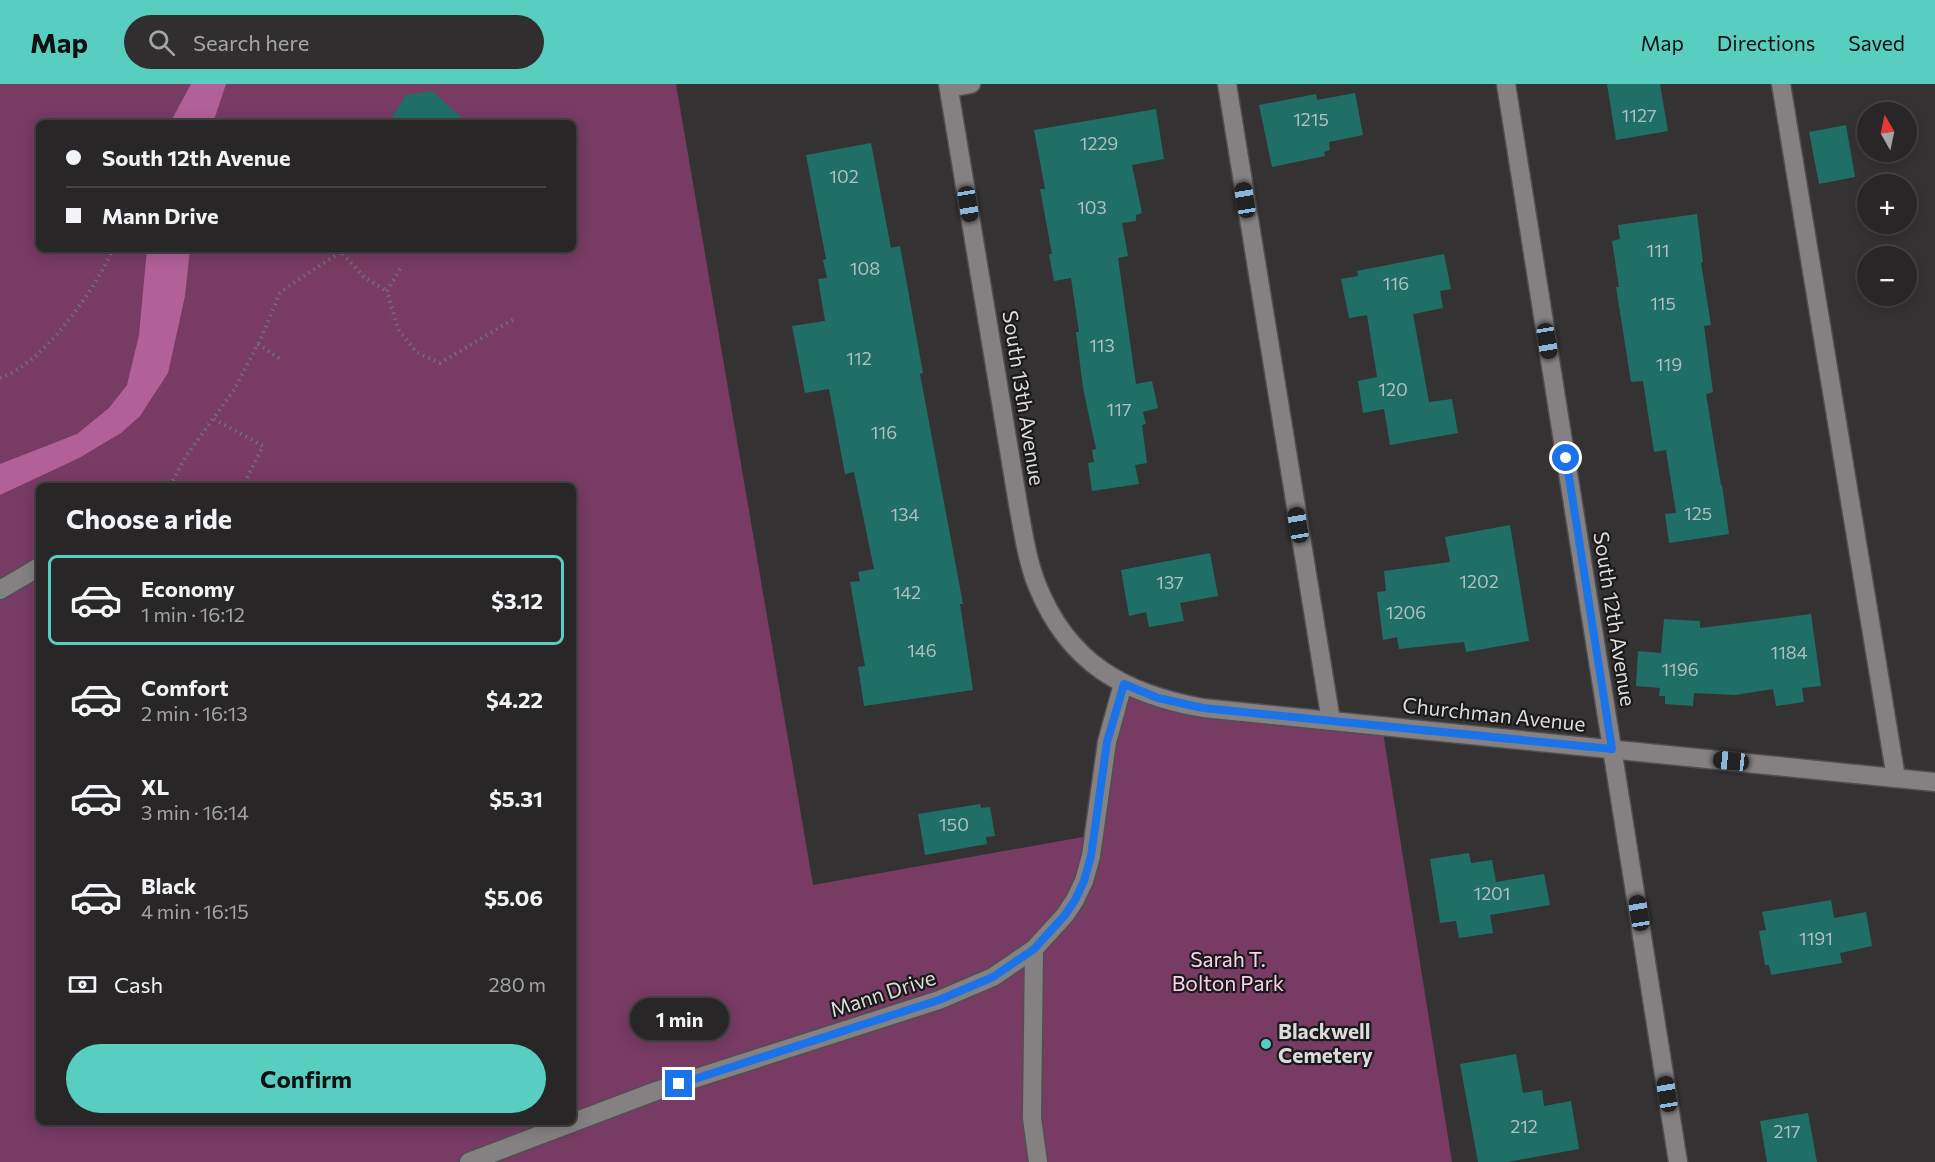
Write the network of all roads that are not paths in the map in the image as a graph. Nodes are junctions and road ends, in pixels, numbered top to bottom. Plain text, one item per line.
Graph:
1 (971, 84) edge
2 (1227, 84) edge
3 (1506, 84) edge
4 (1781, 84) edge
5 (949, 86) edge
6 (36, 569) edge
7 (0, 590) edge
8 (1124, 684) junction
9 (1331, 721) junction
10 (1612, 749) junction
11 (1896, 778) junction
12 (1935, 782) edge
13 (1034, 949) junction
14 (576, 1121) edge
15 (566, 1125) edge
16 (469, 1162) edge
17 (1038, 1162) edge
18 (1678, 1162) edge

1 - 5 street
2 - 9 street
3 - 10 street, South 12th Avenue
4 - 11 street
5 - 8 street, South 13th Avenue
6 - 7 street
8 - 9 street, Churchman Avenue
8 - 13 street, Mann Drive
9 - 10 street, Churchman Avenue
10 - 11 street, Churchman Avenue
10 - 18 street, South 12th Avenue
11 - 12 street, Churchman Avenue
13 - 14 street, Mann Drive
13 - 17 street
15 - 16 street, Mann Drive

